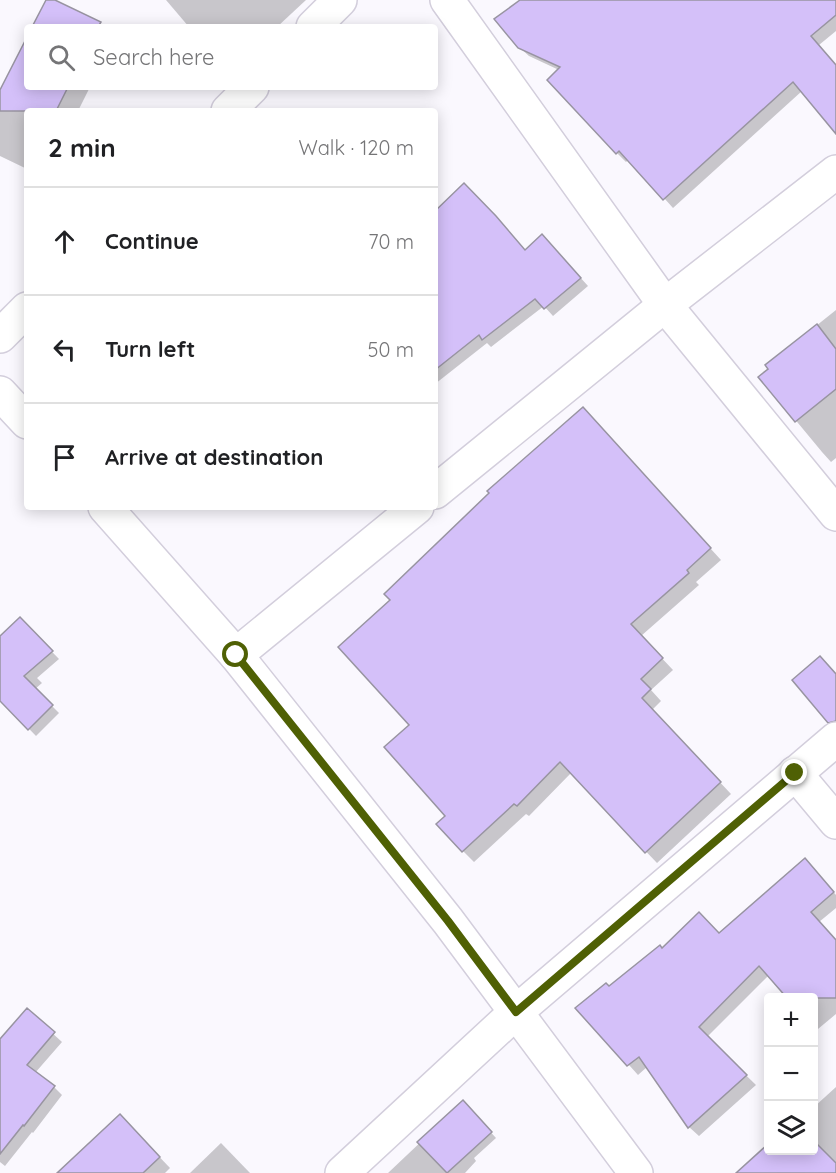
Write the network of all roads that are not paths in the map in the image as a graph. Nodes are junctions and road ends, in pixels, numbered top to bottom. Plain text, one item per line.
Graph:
1 (340, 0) edge
2 (447, 0) edge
3 (316, 24) edge
4 (249, 90) edge
5 (231, 108) edge
6 (836, 172) edge
7 (665, 305) junction
8 (24, 312) edge
9 (0, 336) edge
10 (0, 393) edge
11 (24, 419) edge
12 (438, 490) edge
13 (108, 510) edge
14 (413, 510) edge
15 (836, 514) edge
16 (236, 655) junction
17 (836, 739) edge
18 (795, 773) junction
19 (836, 822) edge
20 (516, 1012) junction
21 (342, 1173) edge
22 (636, 1173) edge

1 - 3 street
2 - 7 street
4 - 5 street
6 - 7 street
7 - 12 street
7 - 15 street
8 - 9 street
10 - 11 street
13 - 16 street
14 - 16 street
16 - 20 street
17 - 18 street
18 - 19 street
18 - 20 street
20 - 21 street
20 - 22 street

